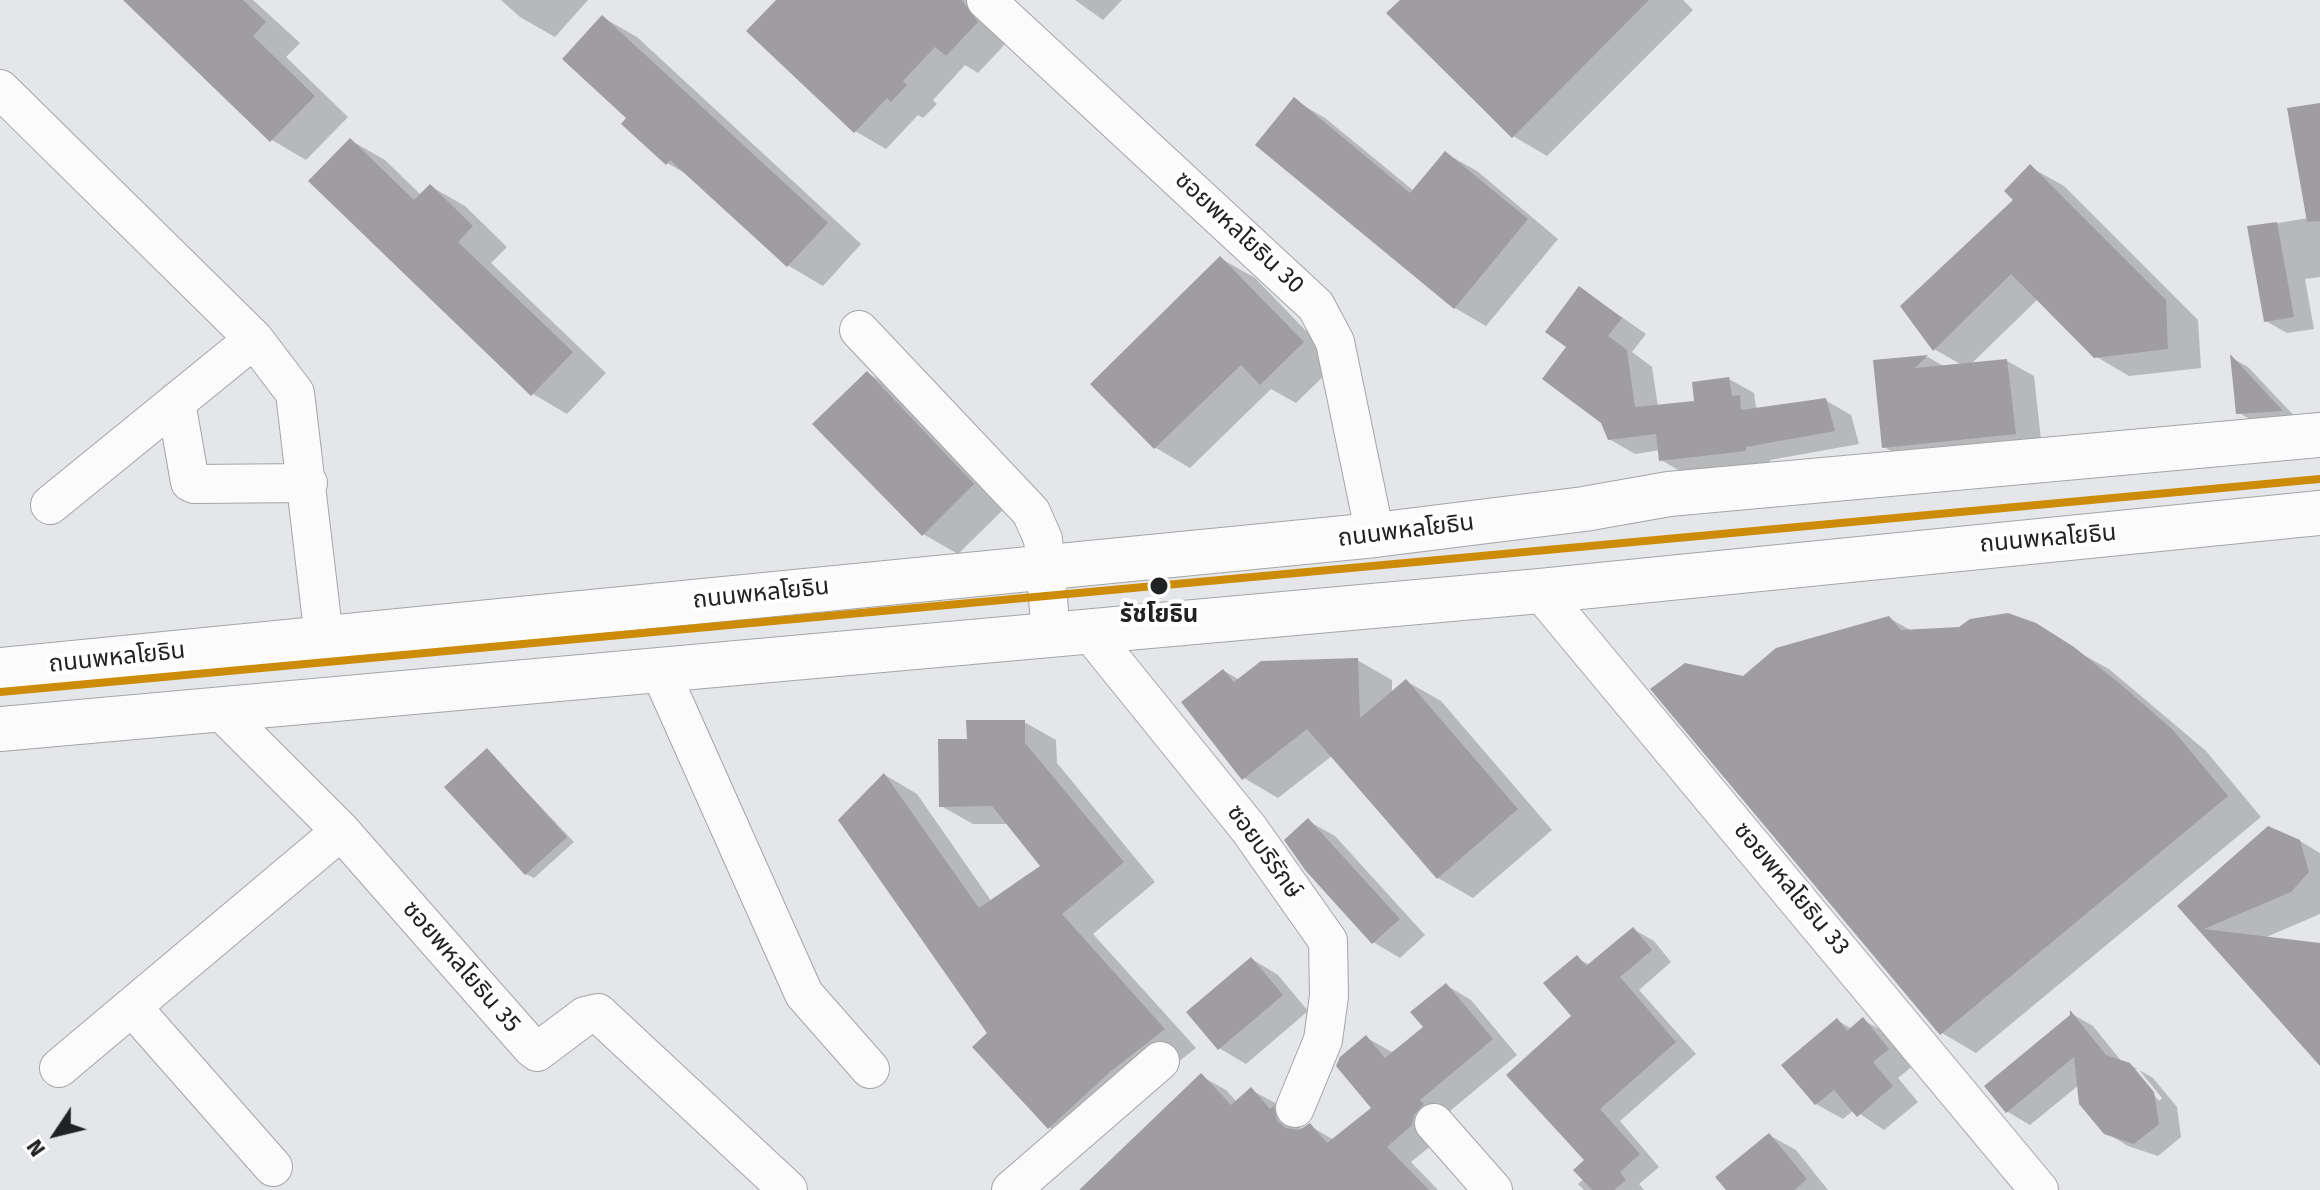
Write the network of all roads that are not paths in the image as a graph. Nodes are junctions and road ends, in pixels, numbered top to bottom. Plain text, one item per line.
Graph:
1 (986, 0) edge
2 (0, 89) edge
3 (859, 330) dead end
4 (254, 339) junction
5 (176, 402) junction
6 (2320, 435) edge
7 (2320, 458) edge
8 (308, 483) junction
9 (2320, 490) edge
10 (50, 505) dead end
11 (2320, 513) edge
12 (1841, 516) junction
13 (1522, 517) junction
14 (1375, 535) junction
15 (1044, 568) junction
16 (1540, 591) junction
17 (1489, 595) junction
18 (1069, 632) junction
19 (324, 638) junction
20 (0, 670) edge
21 (660, 671) junction
22 (220, 710) junction
23 (0, 729) edge
24 (341, 831) junction
25 (132, 1007) junction
26 (1160, 1061) dead end
27 (59, 1068) dead end
28 (870, 1069) dead end
29 (1295, 1108) dead end
30 (1434, 1123) dead end
31 (273, 1167) dead end
32 (788, 1190) edge
33 (1011, 1190) edge
34 (1493, 1190) edge
35 (2039, 1190) edge

1 - 14 street, ซอยพหลโยธิน 30
2 - 4 street
3 - 15 street
4 - 5 street
4 - 8 street
5 - 8 street
5 - 10 street
6 - 13 main road, ถนนพหลโยธิน
7 - 12 main road, ถนนพหลโยธิน
8 - 19 street
9 - 12 main road, ถนนพหลโยธิน
11 - 16 main road, ถนนพหลโยธิน
12 - 13 main road, ถนนพหลโยธิน
12 - 17 main road, ถนนพหลโยธิน
13 - 14 main road, ถนนพหลโยธิน
14 - 15 main road, ถนนพหลโยธิน
15 - 18 street
15 - 19 main road, ถนนพหลโยธิน
16 - 17 main road, ถนนพหลโยธิน
16 - 35 street, ซอยพหลโยธิน 33
17 - 18 main road, ถนนพหลโยธิน
18 - 21 main road, ถนนพหลโยธิน
18 - 29 street, ซอยบริรักษ์
19 - 20 main road, ถนนพหลโยธิน
21 - 22 main road, ถนนพหลโยธิน
21 - 28 street
22 - 23 main road, ถนนพหลโยธิน
22 - 24 street, ซอยพหลโยธิน 35
24 - 25 street
24 - 32 street, ซอยพหลโยธิน 35
25 - 27 street
25 - 31 street
26 - 33 street
30 - 34 street

